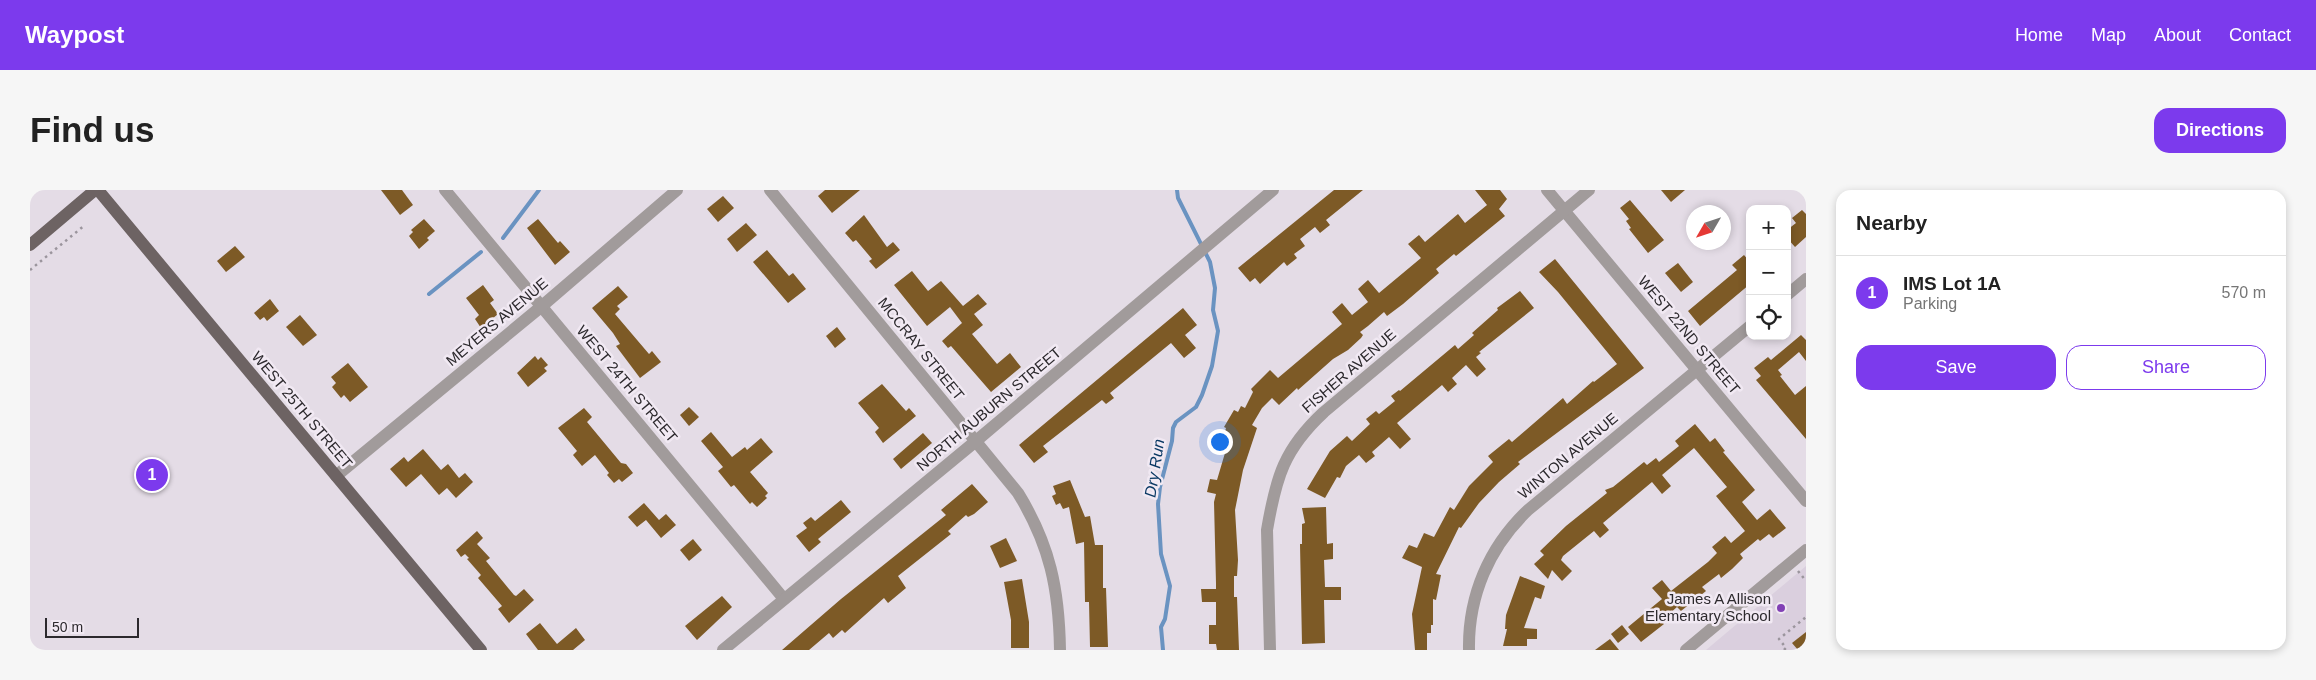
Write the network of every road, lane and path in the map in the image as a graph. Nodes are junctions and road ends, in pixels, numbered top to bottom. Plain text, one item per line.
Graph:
1 (97, 190) edge
2 (444, 190) edge
3 (677, 190) edge
4 (770, 190) edge
5 (1273, 190) edge
6 (1547, 190) edge
7 (1590, 190) edge
8 (1564, 211) junction
9 (85, 225) dead end
10 (30, 245) edge
11 (30, 270) edge
12 (1806, 279) edge
13 (1791, 292) edge
14 (542, 306) junction
15 (1746, 329) edge
16 (1697, 370) junction
17 (976, 442) junction
18 (336, 476) junction
19 (1806, 501) edge
20 (1806, 550) edge
21 (1798, 571) dead end
22 (1806, 581) edge
23 (784, 599) junction
24 (1806, 617) edge
25 (481, 650) edge
26 (723, 650) edge
27 (1060, 650) edge
28 (1270, 650) edge
29 (1469, 650) edge
30 (1686, 650) edge
31 (1784, 650) edge

1 - 10 main road
1 - 18 main road, WEST 25TH STREET
2 - 14 street, WEST 24TH STREET
3 - 14 street, MEYERS AVENUE
4 - 17 street, MCCRAY STREET
5 - 17 street, NORTH AUBURN STREET
6 - 8 street, WEST 22ND STREET
7 - 8 street, FISHER AVENUE
8 - 16 street, WEST 22ND STREET
8 - 28 street, FISHER AVENUE
9 - 11 path
12 - 13 street
14 - 18 street, MEYERS AVENUE
14 - 23 street, WEST 24TH STREET
15 - 16 street, WINTON AVENUE
16 - 19 street, WEST 22ND STREET
16 - 29 street, WINTON AVENUE
17 - 23 street, NORTH AUBURN STREET
17 - 27 street, MCCRAY STREET
18 - 25 main road, WEST 25TH STREET
20 - 30 street
21 - 22 path
23 - 26 street, NORTH AUBURN STREET
24 - 31 path

